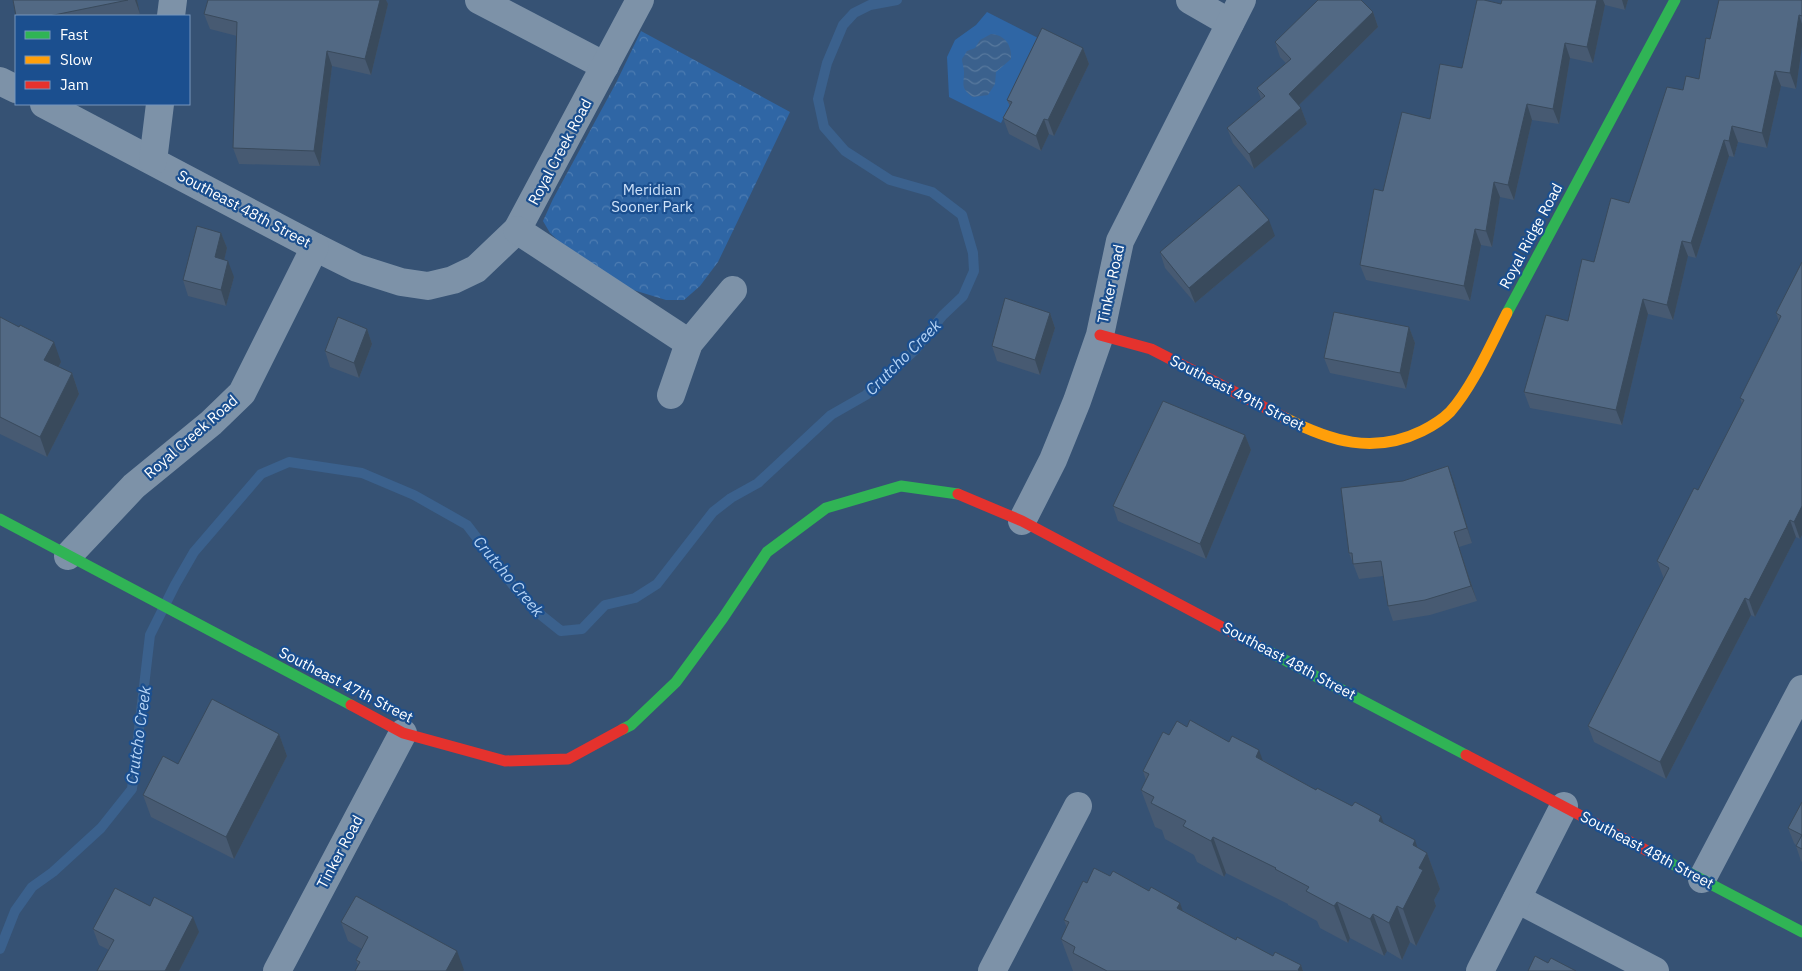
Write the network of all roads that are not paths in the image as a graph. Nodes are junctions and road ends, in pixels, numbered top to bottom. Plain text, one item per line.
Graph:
1 (172, 0) edge
2 (479, 0) edge
3 (640, 0) edge
4 (1190, 0) edge
5 (1675, 0) edge
6 (1236, 11) edge
7 (170, 15) edge
8 (605, 66) junction
9 (0, 80) edge
10 (15, 88) edge
11 (46, 105) edge
12 (160, 105) edge
13 (153, 161) junction
14 (517, 230) junction
15 (315, 248) junction
16 (452, 280) joint
17 (733, 290) dead end
18 (1100, 335) junction
19 (689, 343) junction
20 (671, 395) dead end
21 (1376, 445) joint
22 (0, 519) edge
23 (1022, 521) junction
24 (767, 552) joint
25 (68, 556) junction
26 (1802, 689) edge
27 (403, 733) junction
28 (1078, 806) dead end
29 (1564, 806) junction
30 (1702, 879) junction
31 (1517, 898) junction
32 (1802, 932) edge
33 (276, 971) edge
34 (992, 971) edge
35 (1480, 971) edge
36 (1655, 971) edge

1 - 7 street
2 - 8 street
3 - 8 street, Royal Creek Road
4 - 6 street
5 - 21 street, Royal Ridge Road
6 - 18 street, Tinker Road
8 - 14 street, Royal Creek Road
9 - 10 street
11 - 13 street, Southeast 48th Street
12 - 13 street
13 - 15 street, Southeast 48th Street
14 - 16 street, Royal Creek Road
14 - 19 street
15 - 16 street, Southeast 48th Street
15 - 25 street, Royal Creek Road
17 - 19 street
18 - 21 street, Southeast 49th Street
18 - 23 street, Tinker Road
19 - 20 street
22 - 25 street, Southeast 47th Street
23 - 24 street, Southeast 48th Street
23 - 29 street, Southeast 48th Street
24 - 27 street, Southeast 47th Street
25 - 27 street, Southeast 47th Street
26 - 30 street
27 - 33 street, Tinker Road
28 - 34 street
29 - 30 street, Southeast 48th Street
29 - 31 street
30 - 32 street, Southeast 48th Street
31 - 35 street
31 - 36 street

